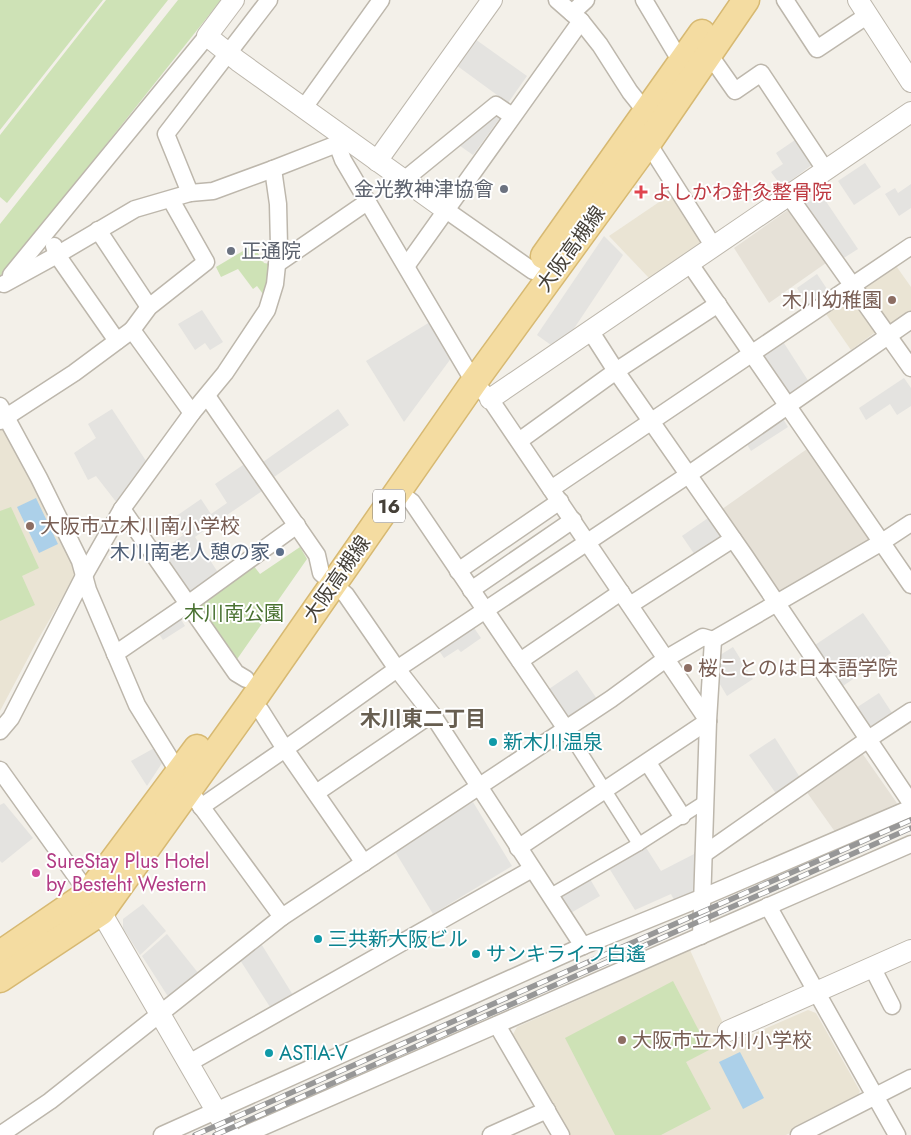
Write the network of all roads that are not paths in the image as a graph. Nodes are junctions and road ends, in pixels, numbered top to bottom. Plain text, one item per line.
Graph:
1 (234, 0) edge
2 (268, 0) edge
3 (380, 0) edge
4 (492, 0) edge
5 (557, 0) edge
6 (586, 0) edge
7 (644, 0) edge
8 (726, 0) edge
9 (746, 0) edge
10 (785, 0) edge
11 (863, 8) edge
12 (577, 17) junction
13 (207, 36) junction
14 (228, 53) junction
15 (709, 54) junction
16 (681, 62) junction
17 (911, 82) edge
18 (303, 109) junction
19 (646, 112) junction
20 (911, 112) edge
21 (512, 116) junction
22 (338, 139) junction
23 (648, 143) junction
24 (377, 161) junction
25 (273, 170) junction
26 (826, 171) junction
27 (404, 180) junction
28 (190, 194) junction
29 (789, 196) junction
30 (171, 200) junction
31 (368, 202) junction
32 (70, 204) junction
33 (446, 210) junction
34 (98, 230) junction
35 (911, 246) edge
36 (714, 247) junction
37 (57, 255) junction
38 (277, 264) junction
39 (690, 264) junction
40 (406, 265) junction
41 (533, 271) junction
42 (2, 286) edge
43 (852, 286) junction
44 (718, 304) junction
45 (149, 307) junction
46 (911, 320) edge
47 (132, 330) junction
48 (591, 332) junction
49 (890, 336) junction
50 (117, 340) junction
51 (752, 353) junction
52 (911, 368) edge
53 (616, 371) junction
54 (477, 382) junction
55 (207, 396) junction
56 (788, 406) junction
57 (2, 414) edge
58 (192, 414) junction
59 (651, 421) junction
60 (519, 441) junction
61 (688, 475) junction
62 (398, 492) junction
63 (556, 495) junction
64 (122, 510) junction
65 (573, 520) junction
66 (911, 522) edge
67 (297, 525) junction
68 (733, 539) junction
69 (587, 542) junction
70 (882, 542) junction
71 (458, 571) junction
72 (85, 574) junction
73 (327, 579) junction
74 (911, 585) edge
75 (471, 590) junction
76 (626, 599) junction
77 (777, 603) junction
78 (188, 604) junction
79 (486, 611) junction
80 (713, 640) junction
81 (115, 654) junction
82 (667, 658) junction
83 (520, 661) junction
84 (397, 668) junction
85 (248, 692) junction
86 (911, 711) edge
87 (432, 714) junction
88 (708, 722) junction
89 (566, 729) junction
90 (0, 731) edge
91 (867, 740) junction
92 (285, 749) junction
93 (648, 763) junction
94 (0, 770) edge
95 (478, 787) junction
96 (190, 790) junction
97 (604, 790) junction
98 (316, 793) junction
99 (706, 802) junction
100 (911, 803) edge
101 (911, 808) edge
102 (682, 816) junction
103 (639, 844) junction
104 (911, 844) edge
105 (518, 848) junction
106 (704, 854) junction
107 (364, 863) junction
108 (532, 869) junction
109 (549, 896) junction
110 (701, 898) junction
111 (95, 903) junction
112 (768, 906) junction
113 (282, 918) junction
114 (701, 936) junction
115 (583, 946) junction
116 (911, 950) edge
117 (0, 954) edge
118 (872, 967) junction
119 (0, 979) edge
120 (817, 992) junction
121 (892, 1006) dead end
122 (160, 1013) junction
123 (497, 1025) junction
124 (728, 1031) dead end
125 (189, 1063) junction
126 (911, 1078) edge
127 (875, 1096) junction
128 (547, 1110) junction
129 (217, 1112) junction
130 (0, 1135) edge
131 (162, 1135) edge
132 (230, 1135) edge
133 (244, 1135) edge
134 (491, 1135) edge
135 (561, 1135) edge
136 (799, 1135) edge
137 (897, 1135) edge

1 - 13 street
2 - 14 street
3 - 18 street
4 - 24 street
5 - 12 street
6 - 12 street
7 - 16 street
8 - 16 main road, 大阪高槻線 / 16
9 - 15 main road, 大阪高槻線 / 16
10 - 11 street
11 - 17 street
12 - 19 street
12 - 21 street
13 - 14 street
13 - 32 street
14 - 18 street
14 - 28 street
15 - 23 main road, 大阪高槻線 / 16
15 - 26 street
16 - 19 main road, 大阪高槻線 / 16
18 - 22 street
19 - 23 street
19 - 41 main road, 大阪高槻線 / 16
20 - 26 street
21 - 27 street
21 - 33 street
22 - 24 street
22 - 25 street
22 - 31 street
23 - 36 street
23 - 54 main road, 大阪高槻線 / 16
24 - 27 street
25 - 28 street
25 - 38 street
26 - 29 street
27 - 33 street
28 - 30 street
29 - 36 street
29 - 43 street
30 - 34 street
30 - 45 street
31 - 38 street
31 - 40 street
32 - 37 street
32 - 42 street
33 - 40 street
33 - 41 street
34 - 37 street
34 - 45 street
35 - 43 street
36 - 39 street
37 - 42 street
37 - 50 street
38 - 55 street
39 - 44 street
39 - 48 street
40 - 54 street
41 - 54 main road, 大阪高槻線 / 16
43 - 49 street
43 - 51 street
44 - 51 street
44 - 53 street
45 - 47 street
46 - 49 street
47 - 50 street
47 - 58 street
48 - 53 street
48 - 54 street
49 - 52 street
49 - 56 street
50 - 57 street
51 - 56 street
51 - 59 street
53 - 59 street
53 - 60 street
54 - 60 street
54 - 62 main road, 大阪高槻線 / 16
54 - 73 main road, 大阪高槻線 / 16
55 - 58 street
55 - 67 street
56 - 61 street
56 - 70 street
57 - 72 street
58 - 64 street
59 - 61 street
59 - 63 street
60 - 63 street
61 - 68 street
61 - 69 street
62 - 71 street
62 - 73 main road, 大阪高槻線 / 16
63 - 65 street
63 - 71 street
64 - 72 street
64 - 78 street
65 - 69 street
65 - 75 street
66 - 70 street
67 - 73 street
67 - 78 street
68 - 76 street
68 - 77 street
69 - 76 street
69 - 79 street
70 - 74 street
70 - 77 street
71 - 75 street
72 - 81 street
72 - 90 street
73 - 84 street
73 - 85 main road, 大阪高槻線 / 16
75 - 79 street
76 - 82 street
76 - 83 street
77 - 80 street
77 - 91 street
78 - 81 street
78 - 85 street
79 - 83 street
79 - 84 street
80 - 82 street
80 - 88 street
81 - 96 street
82 - 88 street
82 - 89 street
83 - 89 street
84 - 87 street
84 - 92 street
85 - 92 street
85 - 96 main road, 大阪高槻線 / 16
86 - 91 street
87 - 95 street
87 - 98 street
88 - 93 street
88 - 99 street
89 - 95 street
89 - 97 street
91 - 100 street
91 - 106 street
92 - 96 street
92 - 98 street
93 - 97 street
93 - 102 street
94 - 111 street
95 - 105 street
95 - 107 street
96 - 111 main road, 大阪高槻線 / 16
96 - 113 street
97 - 103 street
97 - 105 street
98 - 107 street
99 - 102 street
99 - 106 street
101 - 110 street
102 - 103 street
103 - 109 street
104 - 112 street
105 - 108 street
106 - 110 street
107 - 113 street
108 - 109 street
108 - 125 street
109 - 115 street
110 - 114 street
110 - 115 street
111 - 117 main road, 大阪高槻線 / 16
111 - 119 main road, 大阪高槻線 / 16
111 - 122 street
112 - 114 street
112 - 120 street
113 - 122 street
114 - 123 street
115 - 129 street
116 - 118 street
118 - 120 street
118 - 121 street
120 - 124 street
120 - 127 street
122 - 125 street
122 - 130 street
123 - 128 street
123 - 133 street
125 - 129 street
126 - 127 street
127 - 136 street
127 - 137 street
128 - 134 street
128 - 135 street
129 - 131 street
129 - 132 street

